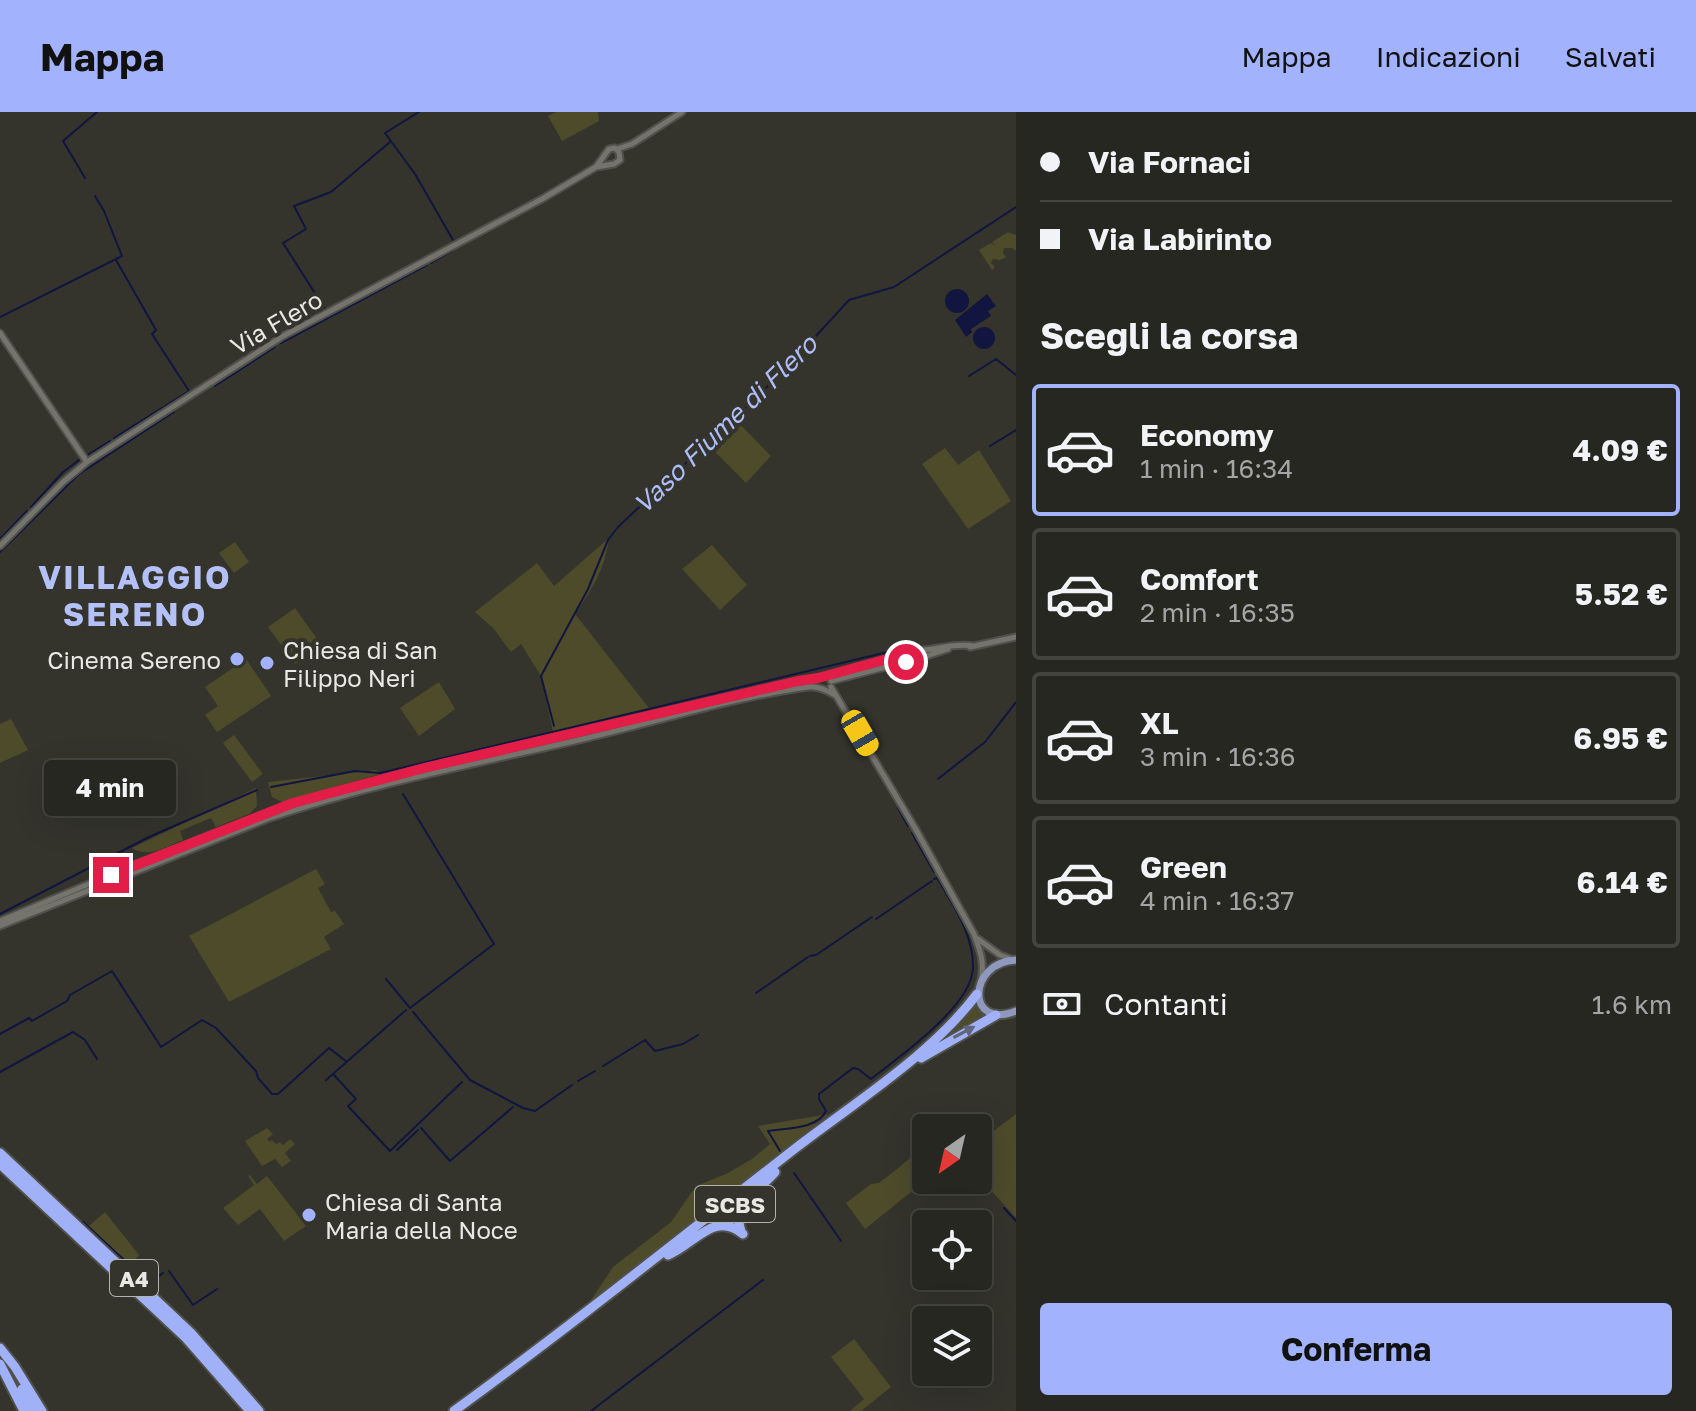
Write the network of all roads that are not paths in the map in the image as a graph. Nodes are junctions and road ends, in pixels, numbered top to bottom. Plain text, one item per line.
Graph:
1 (682, 112) edge
2 (619, 152) junction
3 (604, 156) junction
4 (610, 164) junction
5 (596, 167) junction
6 (0, 333) edge
7 (87, 462) junction
8 (0, 546) edge
9 (1016, 637) edge
10 (902, 655) junction
11 (915, 655) junction
12 (905, 662) junction
13 (818, 678) junction
14 (829, 683) junction
15 (817, 687) junction
16 (691, 710) junction
17 (0, 924) edge
18 (974, 934) junction
19 (1015, 960) edge
20 (978, 989) junction
21 (1016, 1011) edge
22 (996, 1015) junction
23 (0, 1153) edge
24 (0, 1164) edge
25 (775, 1172) junction
26 (668, 1255) junction
27 (0, 1348) edge
28 (0, 1364) edge
29 (476, 1397) junction
30 (461, 1409) edge
31 (24, 1411) edge
32 (33, 1411) edge
33 (42, 1411) edge
34 (250, 1411) edge
35 (259, 1411) edge

1 - 2 street
2 - 3 street
2 - 4 street
3 - 4 street
3 - 5 street
4 - 5 street
5 - 7 street, Via Flero
6 - 7 street
7 - 8 street, Via Flero
9 - 11 street
10 - 11 street
10 - 12 street
10 - 14 street
11 - 12 street
12 - 14 street
13 - 14 street
13 - 15 street
13 - 16 street
14 - 15 street
14 - 18 street
15 - 16 street
16 - 17 street
18 - 19 street
18 - 20 street
19 - 20 main road, SCBS
20 - 22 main road
20 - 29 highway, SCBS
21 - 22 main road, SCBS
25 -> 22 highway, SCBS
23 - 35 highway, A4
24 - 34 highway, A4
25 - 26 highway, SCBS
25 - 26 highway
26 - 29 highway, SCBS
27 - 32 highway
27 - 33 highway
28 - 31 highway
29 - 30 highway, SCBS

